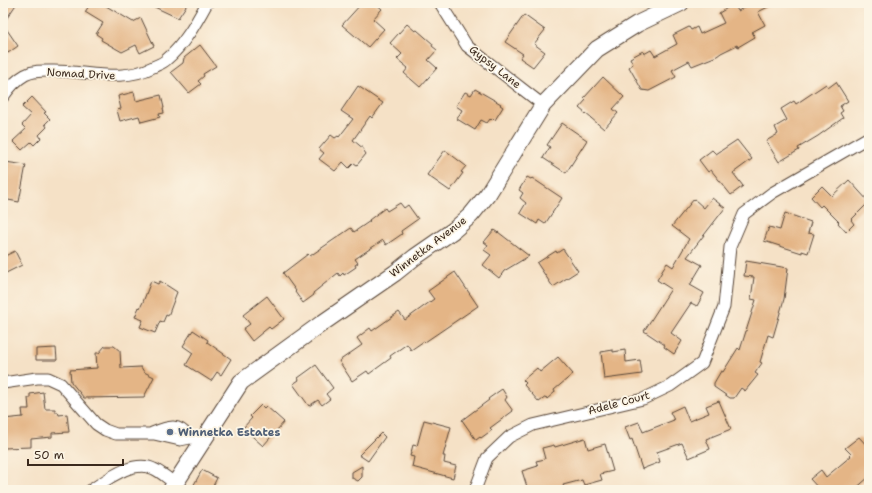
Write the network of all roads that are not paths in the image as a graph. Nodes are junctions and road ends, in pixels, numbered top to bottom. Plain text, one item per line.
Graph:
1 (207, 3) edge
2 (440, 3) edge
3 (681, 3) edge
4 (3, 96) edge
5 (543, 105) junction
6 (869, 137) edge
7 (3, 383) edge
8 (196, 439) junction
9 (173, 487) edge
10 (91, 490) edge
11 (474, 490) edge

1 - 4 street, Nomad Drive
2 - 5 street, Gypsy Lane
3 - 5 main road, Winnetka Avenue
5 - 8 main road, Winnetka Avenue
6 - 11 street, Adele Court
7 - 8 street
8 - 9 main road, Winnetka Avenue
9 - 10 street

